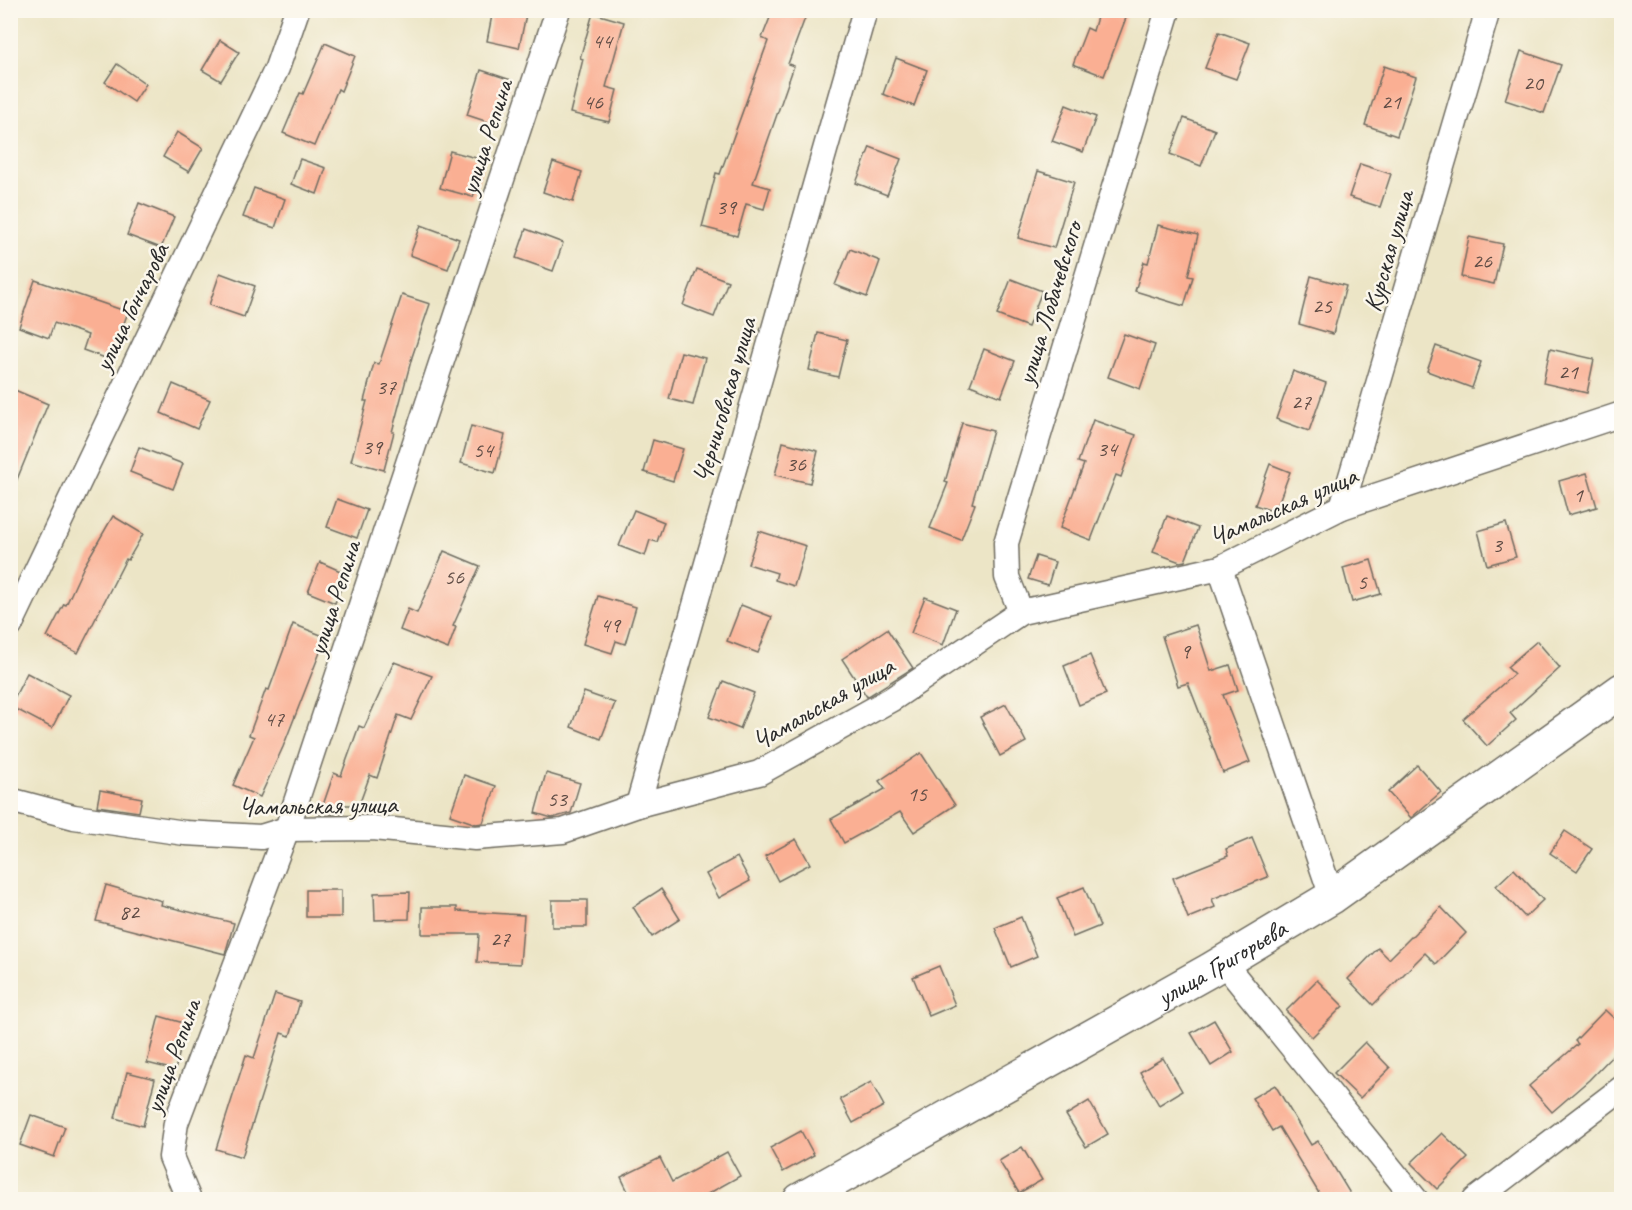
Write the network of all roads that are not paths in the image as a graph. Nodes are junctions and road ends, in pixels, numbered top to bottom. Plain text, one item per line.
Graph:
1 (297, 10) edge
2 (558, 10) edge
3 (865, 10) edge
4 (1168, 10) edge
5 (1488, 10) edge
6 (1622, 414) edge
7 (1342, 507) junction
8 (1220, 568) junction
9 (1021, 612) junction
10 (10, 626) edge
11 (1622, 690) edge
12 (10, 800) edge
13 (638, 806) junction
14 (287, 829) junction
15 (1332, 897) junction
16 (1223, 962) junction
17 (1622, 1088) edge
18 (189, 1200) edge
19 (800, 1200) edge
20 (1416, 1200) edge
21 (1475, 1200) edge

1 - 10 street, улица Гончарова
2 - 14 street, улица Репина
3 - 13 street, Черниговская улица
4 - 9 street, улица Лобачевского
5 - 7 street, Курская улица
6 - 7 street, Чамальская улица
7 - 8 street, Чамальская улица
8 - 9 street, Чамальская улица
8 - 15 street
9 - 13 street, Чамальская улица
11 - 15 main road, улица Григорьева
12 - 14 street, Чамальская улица
13 - 14 street, Чамальская улица
14 - 18 street, улица Репина
15 - 16 main road, улица Григорьева
16 - 19 main road, улица Григорьева
16 - 20 street
17 - 21 street

